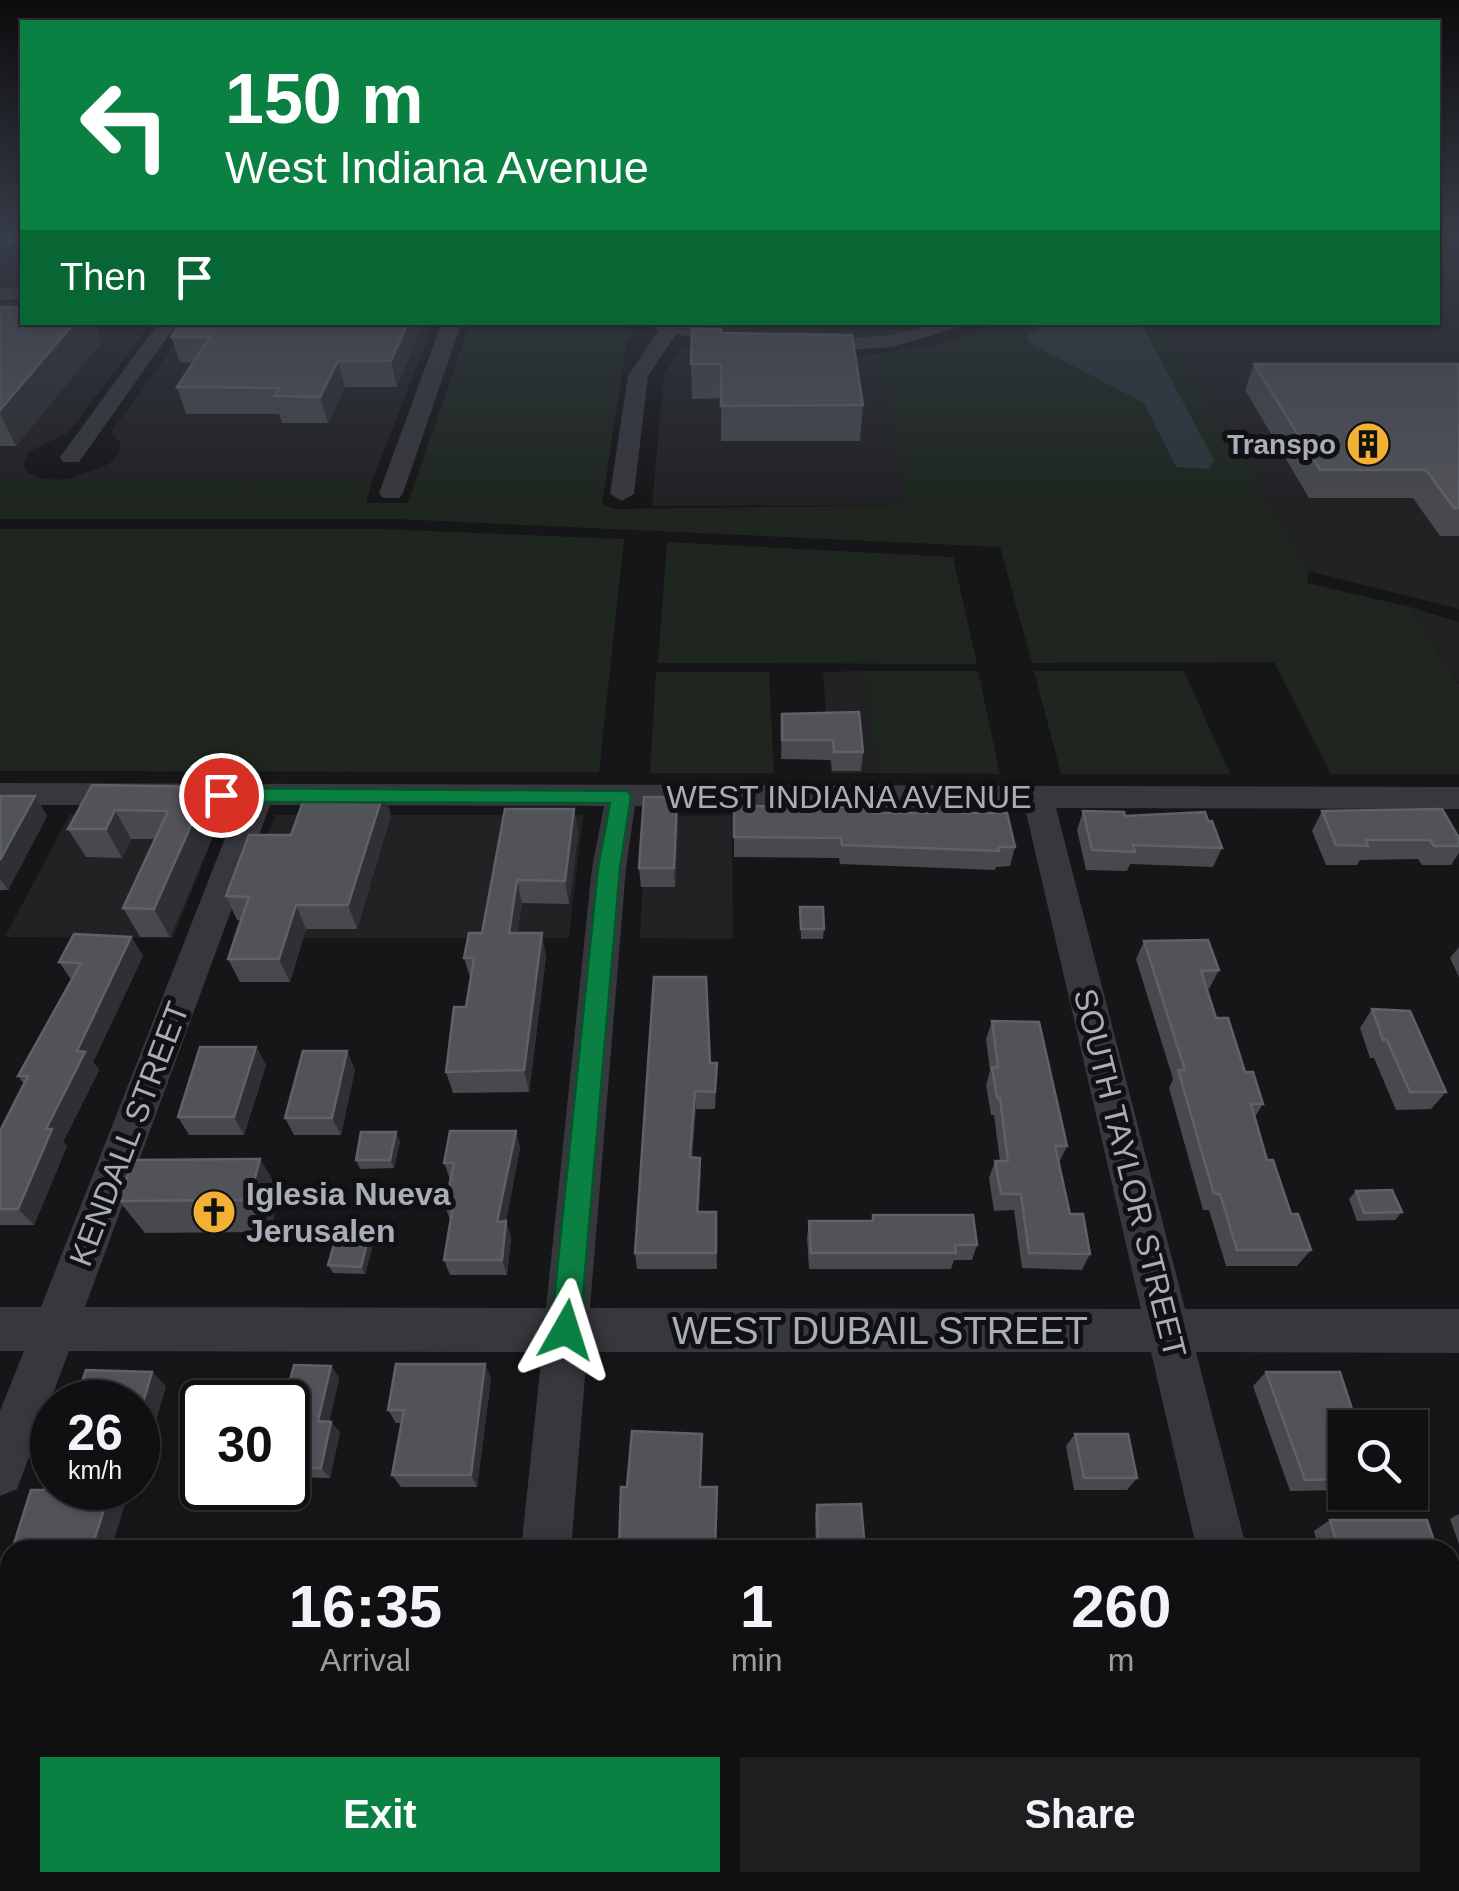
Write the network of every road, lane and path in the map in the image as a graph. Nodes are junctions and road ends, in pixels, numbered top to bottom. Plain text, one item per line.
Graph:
1 (166, 326) edge
2 (450, 326) edge
3 (660, 326) edge
4 (661, 326) edge
5 (949, 326) edge
6 (753, 344) edge
7 (792, 346) edge
8 (71, 457) dead end
9 (391, 492) dead end
10 (622, 494) dead end
11 (0, 794) edge
12 (258, 795) junction
13 (621, 796) junction
14 (1038, 797) junction
15 (1459, 798) edge
16 (0, 1329) edge
17 (54, 1330) junction
18 (566, 1330) junction
19 (1459, 1331) edge
20 (1168, 1332) junction
21 (0, 1472) edge
22 (547, 1540) edge
23 (1220, 1540) edge

1 - 8 street
2 - 9 street
3 - 10 street
4 - 6 street
5 - 7 street
11 - 12 street, WEST INDIANA AVENUE
12 - 13 street, WEST INDIANA AVENUE
12 - 17 street, KENDALL STREET
13 - 14 street, WEST INDIANA AVENUE
13 - 18 street
14 - 15 street, WEST INDIANA AVENUE
14 - 20 street, SOUTH TAYLOR STREET
16 - 17 street, WEST DUBAIL STREET
17 - 18 street, WEST DUBAIL STREET
17 - 21 street, KENDALL STREET
18 - 20 street, WEST DUBAIL STREET
18 - 22 street
19 - 20 street, WEST DUBAIL STREET
20 - 23 street, SOUTH TAYLOR STREET

